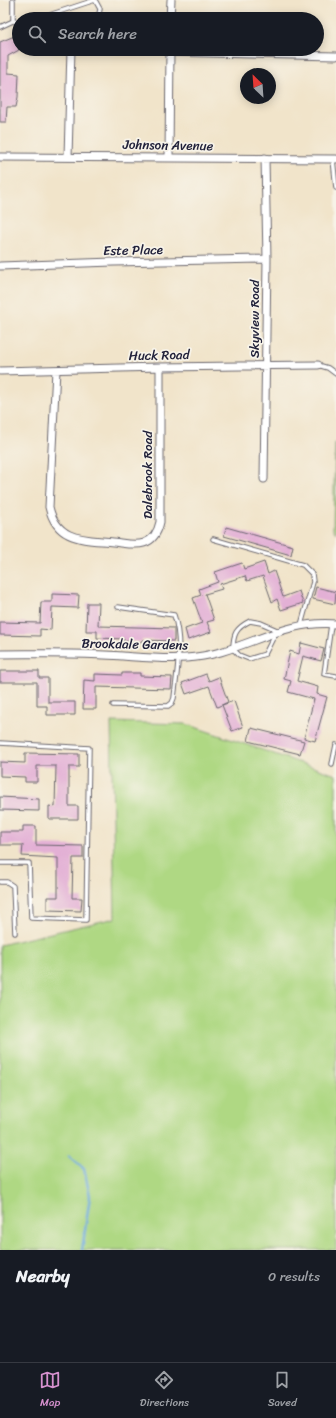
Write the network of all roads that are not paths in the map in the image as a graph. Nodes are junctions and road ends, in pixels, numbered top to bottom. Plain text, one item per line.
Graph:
1 (13, 0) edge
2 (171, 0) edge
3 (13, 12) edge
4 (58, 12) edge
5 (99, 12) edge
6 (170, 12) edge
7 (12, 21) edge
8 (0, 26) edge
9 (71, 56) edge
10 (170, 56) edge
11 (324, 56) edge
12 (336, 56) edge
13 (0, 156) edge
14 (68, 157) junction
15 (169, 157) junction
16 (266, 158) junction
17 (335, 159) edge
18 (336, 188) edge
19 (266, 260) junction
20 (0, 266) edge
21 (266, 366) junction
22 (318, 366) joint
23 (160, 367) junction
24 (56, 370) junction
25 (0, 371) edge
26 (336, 374) edge
27 (264, 479) dead end
28 (213, 540) dead end
29 (118, 608) dead end
30 (333, 624) edge
31 (301, 625) junction
32 (277, 630) junction
33 (233, 649) junction
34 (0, 654) edge
35 (178, 658) junction
36 (336, 676) edge
37 (113, 705) dead end
38 (0, 743) edge
39 (336, 745) edge
40 (332, 764) dead end
41 (0, 863) edge
42 (0, 882) edge
43 (15, 933) dead end

1 - 3 lane
2 - 6 street
4 - 5 lane
7 - 8 lane
9 - 14 street
10 - 15 street
11 - 12 street
13 - 14 street, Johnson Avenue
14 - 15 street, Johnson Avenue
15 - 16 street, Johnson Avenue
16 - 17 street, Johnson Avenue
16 - 19 street, Skyview Road
17 - 18 lane
19 - 20 street, Este Place
19 - 21 street, Skyview Road
21 - 22 street, Huck Road
21 - 23 street, Huck Road
21 - 27 street, Skyview Road
22 - 26 lane
23 - 24 street, Huck Road
23 - 24 street, Dalebrook Road
24 - 25 street, Huck Road
28 - 31 lane
29 - 35 lane
30 - 31 street, Brookdale Gardens
30 - 36 lane
31 - 32 street, Brookdale Gardens
32 - 33 street, Brookdale Gardens
32 - 33 lane
32 - 33 lane
33 - 35 street, Brookdale Gardens
34 - 35 street, Brookdale Gardens
35 - 37 lane
38 - 41 lane
39 - 40 lane
42 - 43 lane

